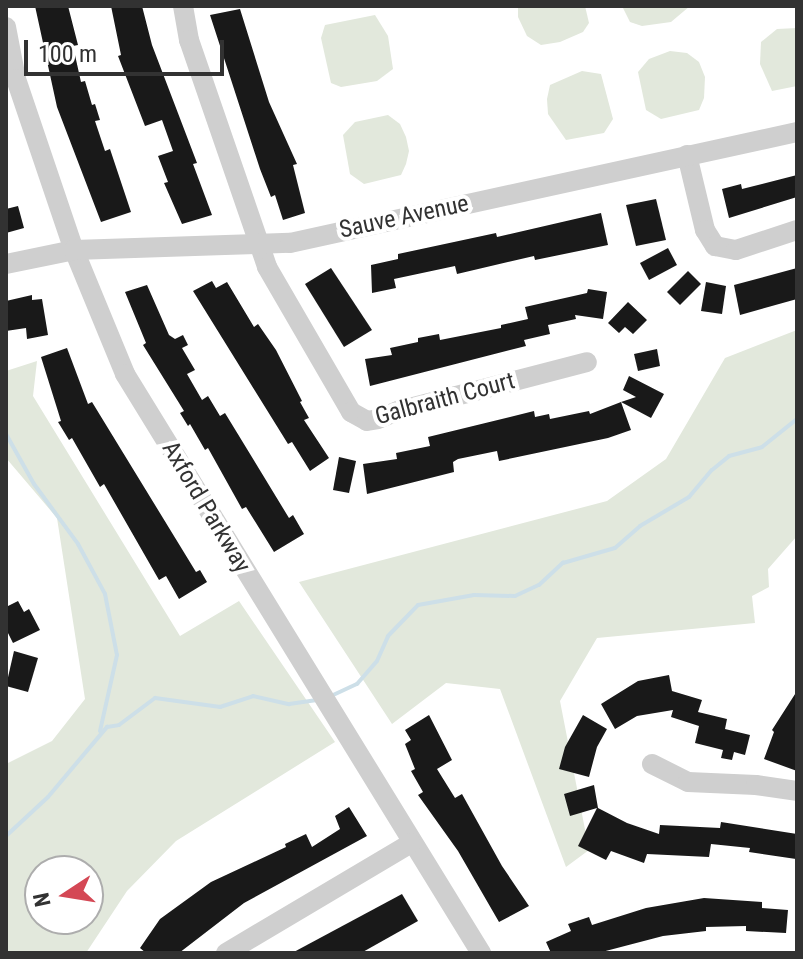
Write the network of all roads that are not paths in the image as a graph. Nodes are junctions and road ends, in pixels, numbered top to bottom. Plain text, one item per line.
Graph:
1 (183, 6) edge
2 (6, 27) edge
3 (797, 132) edge
4 (687, 155) junction
5 (797, 230) edge
6 (259, 246) junction
7 (74, 250) junction
8 (6, 264) edge
9 (587, 362) dead end
10 (652, 764) dead end
11 (797, 791) edge
12 (411, 843) junction
13 (226, 953) edge
14 (481, 953) edge

1 - 6 street
2 - 7 street, Axford Parkway
3 - 4 street, Sauve Avenue
4 - 5 street
4 - 6 street, Sauve Avenue
6 - 7 street, Sauve Avenue
6 - 9 street, Galbraith Court
7 - 8 street, Sauve Avenue
7 - 12 street, Axford Parkway
10 - 11 street
12 - 13 street
12 - 14 street, Axford Parkway

